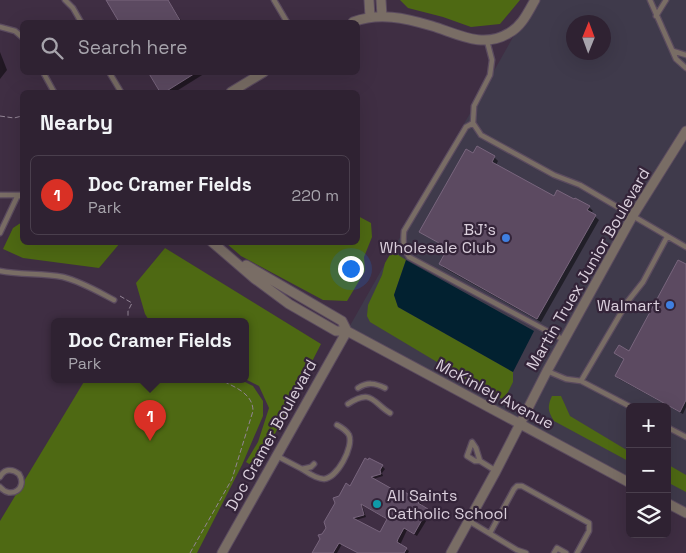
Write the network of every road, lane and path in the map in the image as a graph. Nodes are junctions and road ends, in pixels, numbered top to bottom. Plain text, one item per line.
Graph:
1 (65, 0) edge
2 (274, 0) edge
3 (369, 0) edge
4 (381, 0) edge
5 (535, 0) edge
6 (650, 0) edge
7 (666, 0) edge
8 (382, 16) junction
9 (656, 16) junction
10 (370, 17) junction
11 (80, 20) edge
12 (286, 20) edge
13 (360, 20) edge
14 (0, 27) edge
15 (20, 35) edge
16 (487, 41) junction
17 (673, 51) junction
18 (686, 55) edge
19 (686, 68) edge
20 (45, 75) edge
21 (111, 75) edge
22 (259, 75) edge
23 (53, 90) edge
24 (120, 90) edge
25 (234, 90) edge
26 (0, 116) edge
27 (20, 116) edge
28 (473, 123) junction
29 (686, 131) edge
30 (0, 195) edge
31 (20, 195) edge
32 (20, 196) edge
33 (632, 217) junction
34 (0, 233) edge
35 (666, 237) junction
36 (215, 245) edge
37 (686, 247) edge
38 (0, 271) edge
39 (117, 295) dead end
40 (114, 300) dead end
41 (128, 318) edge
42 (347, 331) junction
43 (564, 340) junction
44 (546, 371) junction
45 (581, 380) junction
46 (226, 383) edge
47 (358, 388) dead end
48 (385, 388) dead end
49 (348, 404) dead end
50 (626, 405) edge
51 (390, 413) dead end
52 (337, 425) dead end
53 (520, 425) junction
54 (671, 429) edge
55 (468, 436) dead end
56 (686, 437) edge
57 (472, 442) junction
58 (277, 456) junction
59 (480, 461) junction
60 (314, 464) dead end
61 (302, 469) junction
62 (496, 471) junction
63 (0, 477) edge
64 (626, 481) edge
65 (0, 487) edge
66 (671, 505) edge
67 (686, 513) edge
68 (469, 521) junction
69 (490, 533) junction
70 (516, 551) edge
71 (190, 553) edge
72 (222, 553) edge
73 (451, 553) edge
74 (526, 553) edge
75 (554, 553) edge
76 (566, 553) edge
77 (577, 553) edge

1 - 11 lane
2 - 12 lane
3 - 10 street
4 - 8 street
5 - 16 street
6 - 9 lane
7 - 9 lane
8 - 10 street
8 - 16 street
9 - 17 lane
10 - 13 street
14 - 15 lane
16 - 28 lane
17 - 18 lane
17 - 19 lane
20 - 23 lane
21 - 24 lane
22 - 25 street
26 - 27 path
28 - 33 lane
28 - 43 lane
29 - 33 street, Martin Truex Junior Boulevard
30 - 31 lane
32 - 34 lane
33 - 35 lane
33 - 43 street, Martin Truex Junior Boulevard
35 - 37 lane
35 - 45 lane
36 - 42 street, McKinley Avenue
38 - 40 lane
39 - 41 path
42 - 53 street, McKinley Avenue
42 - 58 street, Doc Cramer Boulevard
43 - 44 street, Martin Truex Junior Boulevard
44 - 45 lane
44 - 53 street, Martin Truex Junior Boulevard
45 - 50 lane
46 - 71 path
47 - 48 lane
49 - 51 lane
52 - 61 lane
53 - 62 street, Martin Truex Junior Boulevard
53 - 64 street, McKinley Avenue
54 - 56 lane
55 - 57 lane
57 - 59 lane
57 - 59 lane
58 - 61 lane
58 - 72 street, Doc Cramer Boulevard
59 - 62 lane
60 - 61 lane
62 - 68 street, Martin Truex Junior Boulevard
63 - 65 lane
66 - 67 street
68 - 69 lane
68 - 73 street, Martin Truex Junior Boulevard
69 - 70 lane
69 - 77 lane
70 - 74 lane
75 - 76 lane

